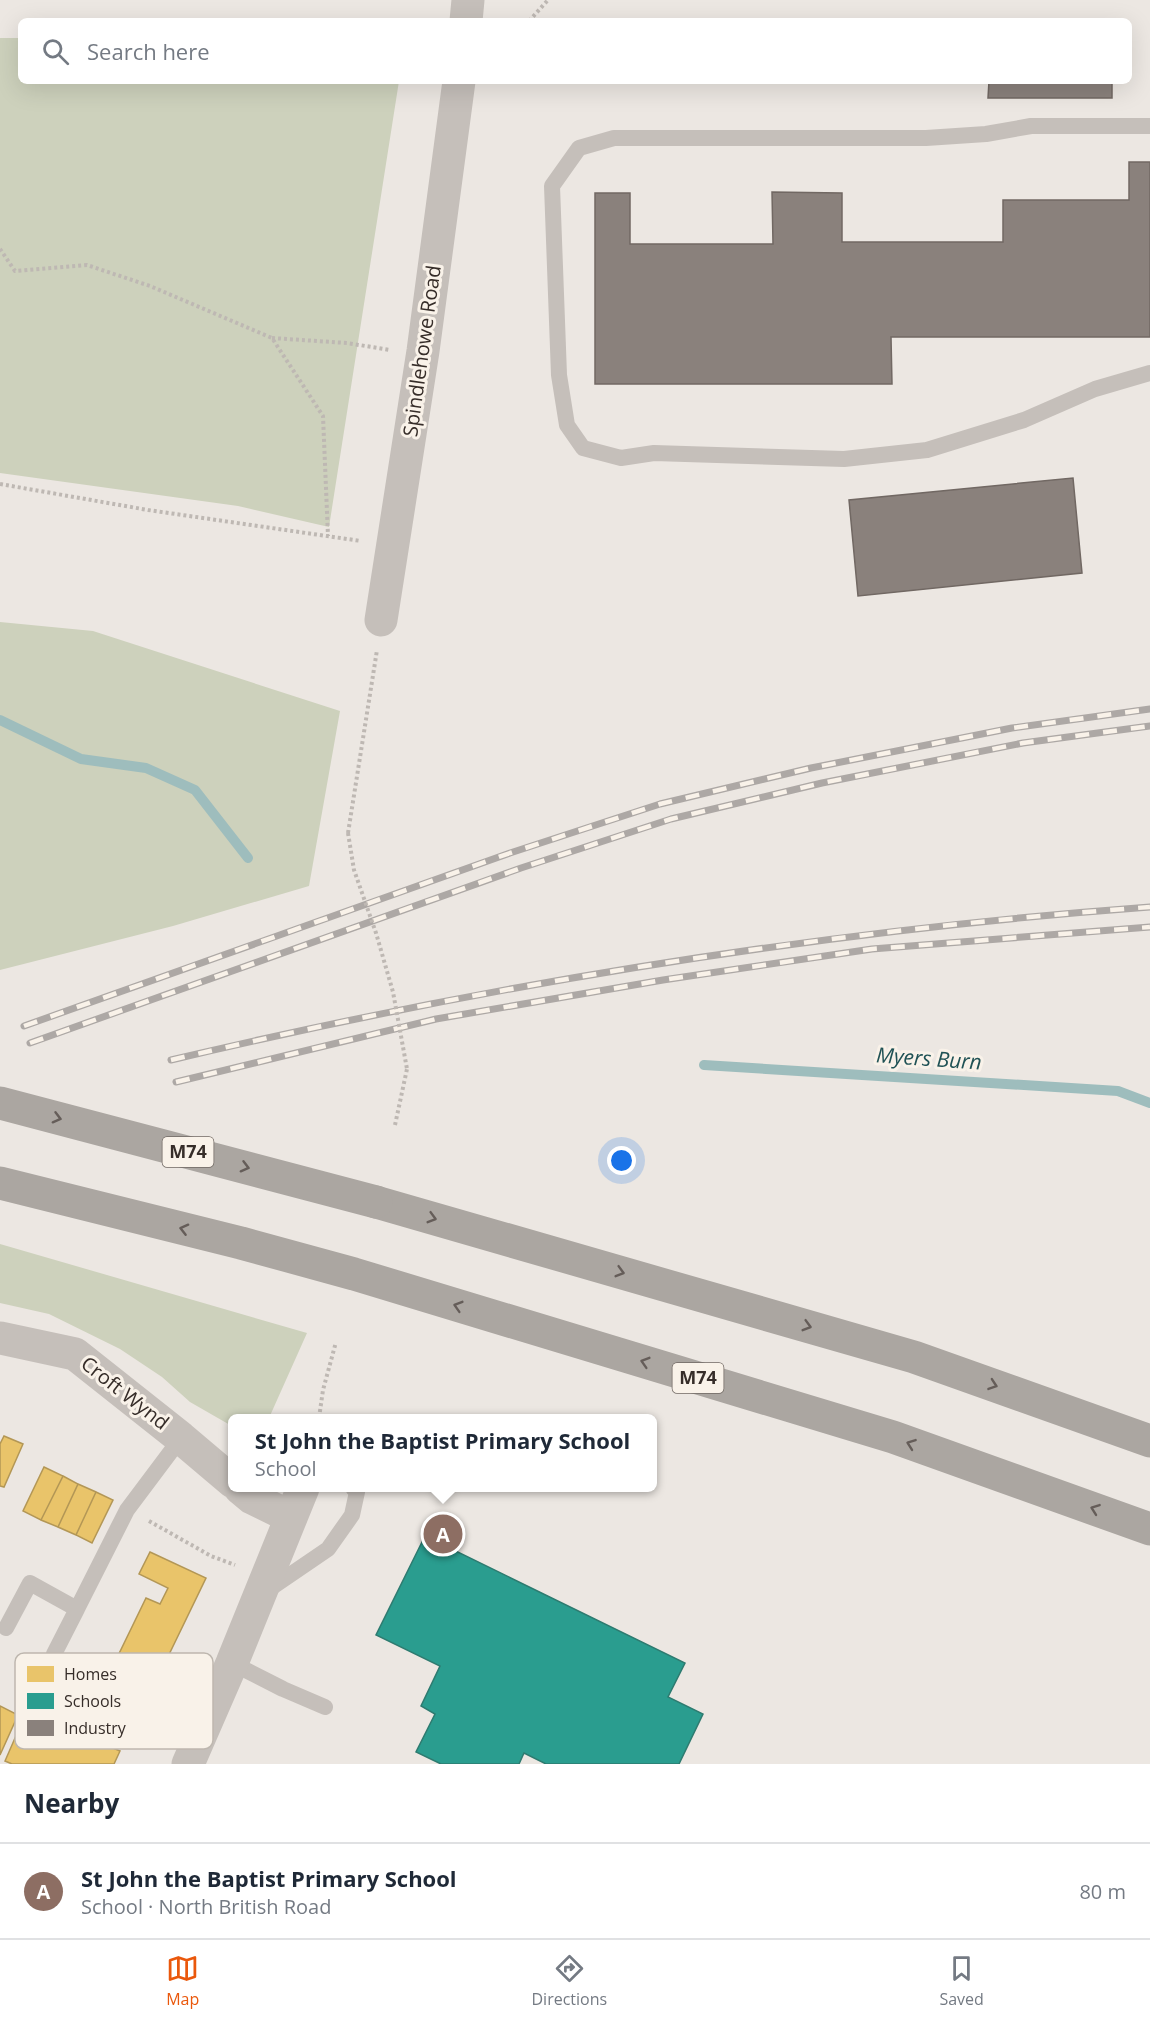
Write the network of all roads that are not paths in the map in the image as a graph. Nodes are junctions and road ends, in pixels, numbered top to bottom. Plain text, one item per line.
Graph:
1 (468, 0) edge
2 (466, 18) edge
3 (459, 84) edge
4 (1150, 126) edge
5 (1150, 373) edge
6 (381, 620) road end
7 (0, 1103) edge
8 (0, 1183) edge
9 (0, 1338) edge
10 (181, 1438) junction
11 (1150, 1441) edge
12 (228, 1478) edge
13 (245, 1492) edge
14 (301, 1492) edge
15 (357, 1492) edge
16 (291, 1517) junction
17 (1150, 1529) edge
18 (263, 1587) junction
19 (78, 1609) junction
20 (6, 1628) dead end
21 (55, 1653) edge
22 (232, 1663) junction
23 (213, 1707) edge
24 (324, 1707) dead end
25 (195, 1749) edge
26 (188, 1764) edge

1 - 2 street
3 - 6 street, Spindlehowe Road
4 - 5 lane
7 -> 11 highway, M74, bridge
17 -> 8 highway, M74
9 - 10 street, Croft Wynd
10 - 12 street, Croft Wynd
10 - 19 lane
13 - 16 street
14 - 16 street
15 - 18 lane
16 - 18 street
18 - 22 street
19 - 20 lane
19 - 21 lane
22 - 23 street
22 - 24 lane
25 - 26 street

